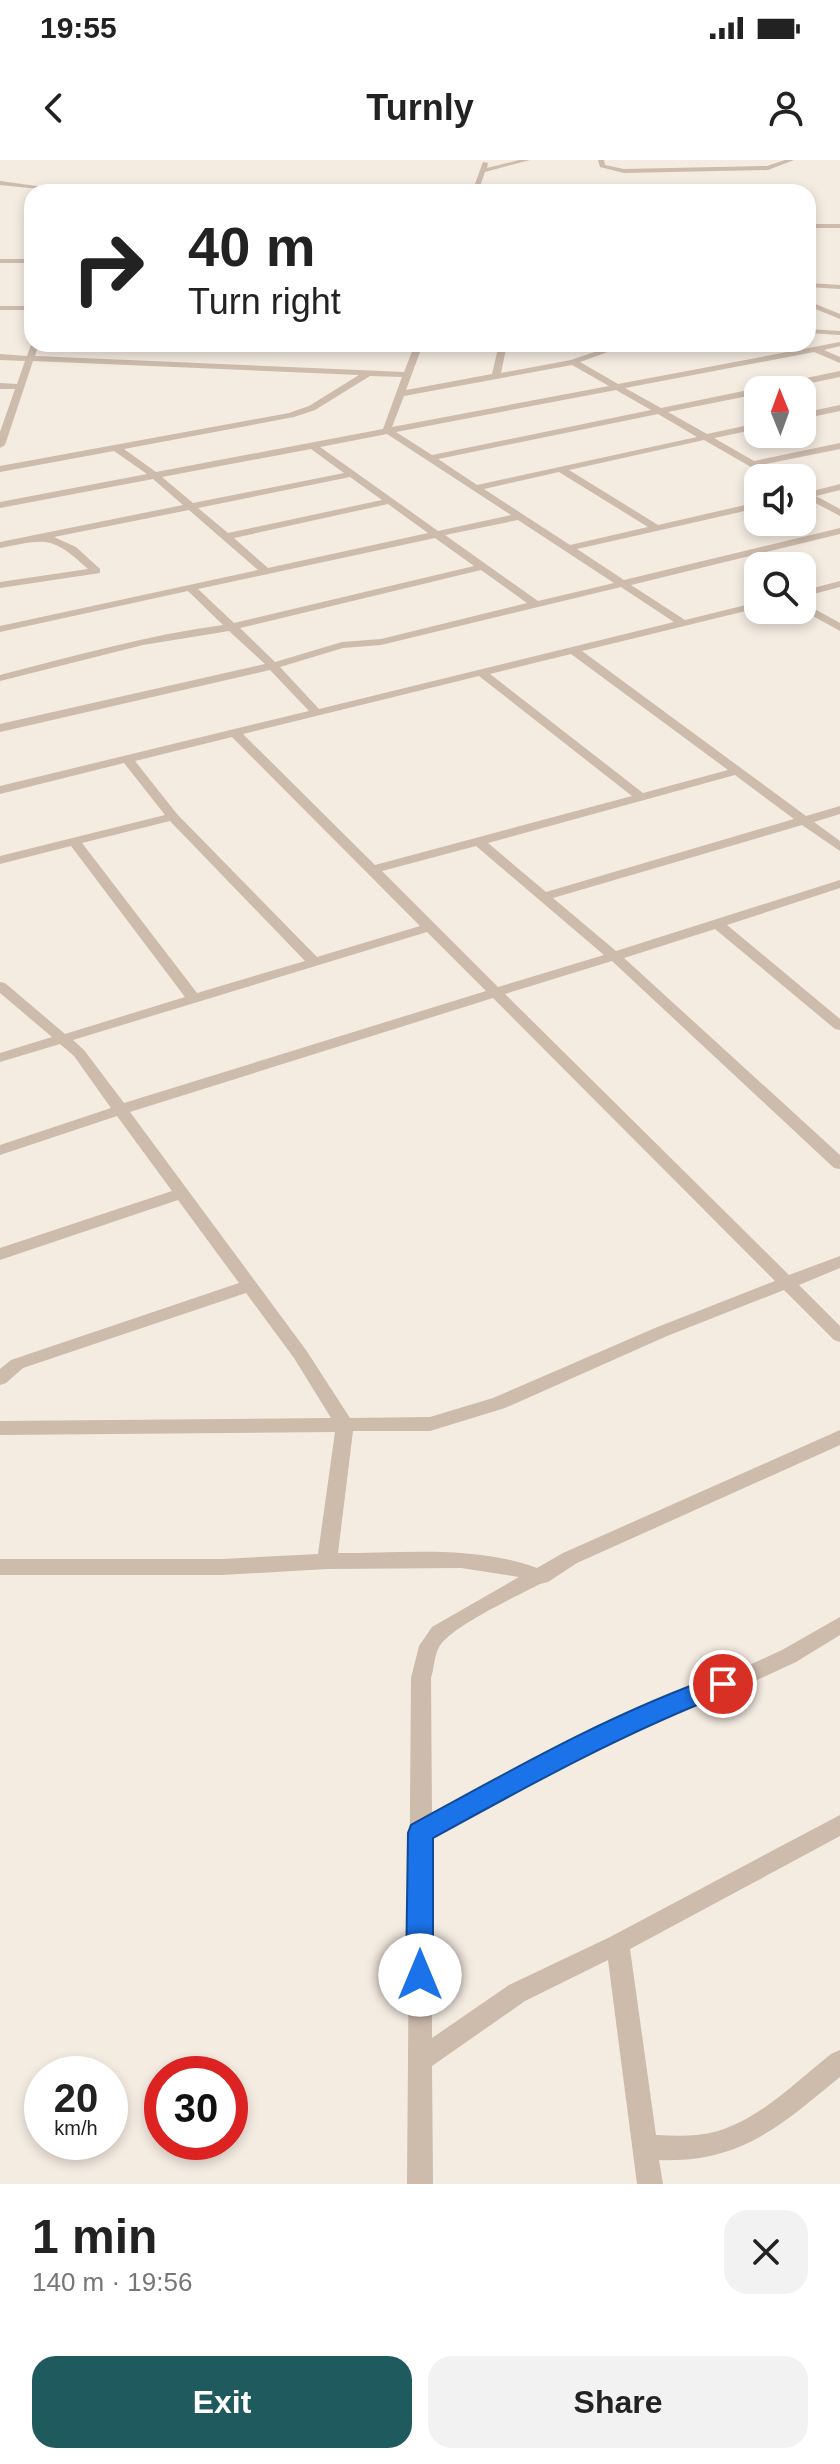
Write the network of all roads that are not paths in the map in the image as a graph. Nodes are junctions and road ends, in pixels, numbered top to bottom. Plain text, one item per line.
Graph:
1 (486, 160) edge
2 (527, 160) edge
3 (592, 160) edge
4 (791, 160) edge
5 (601, 161) edge
6 (483, 171) junction
7 (0, 183) edge
8 (478, 184) edge
9 (24, 186) edge
10 (816, 226) edge
11 (840, 226) edge
12 (0, 261) edge
13 (24, 261) edge
14 (816, 286) edge
15 (840, 287) edge
16 (816, 306) edge
17 (0, 308) edge
18 (24, 308) edge
19 (840, 317) edge
20 (816, 332) edge
21 (840, 333) edge
22 (840, 344) edge
23 (816, 349) edge
24 (816, 349) edge
25 (32, 352) edge
26 (416, 352) edge
27 (501, 352) edge
28 (602, 352) edge
29 (799, 352) edge
30 (333, 355) edge
31 (0, 357) edge
32 (30, 358) junction
33 (840, 360) edge
34 (573, 362) junction
35 (369, 373) junction
36 (840, 374) edge
37 (408, 375) junction
38 (496, 376) junction
39 (816, 379) edge
40 (0, 386) edge
41 (614, 386) junction
42 (20, 387) junction
43 (401, 394) junction
44 (744, 394) edge
45 (840, 408) edge
46 (659, 411) junction
47 (816, 413) edge
48 (744, 429) edge
49 (387, 430) junction
50 (706, 437) junction
51 (0, 445) edge
52 (840, 446) edge
53 (314, 447) junction
54 (117, 448) junction
55 (430, 458) junction
56 (753, 464) joint
57 (0, 469) edge
58 (560, 469) junction
59 (351, 474) junction
60 (155, 476) junction
61 (840, 487) edge
62 (475, 488) junction
63 (816, 492) edge
64 (816, 500) edge
65 (389, 501) junction
66 (0, 505) edge
67 (192, 507) junction
68 (744, 508) edge
69 (840, 513) edge
70 (520, 516) junction
71 (657, 528) junction
72 (840, 531) edge
73 (436, 534) junction
74 (46, 537) junction
75 (226, 537) junction
76 (0, 545) edge
77 (568, 548) junction
78 (482, 567) junction
79 (266, 571) junction
80 (623, 584) junction
81 (840, 584) edge
82 (0, 585) edge
83 (192, 589) junction
84 (816, 590) edge
85 (535, 604) junction
86 (744, 608) edge
87 (816, 613) edge
88 (683, 623) junction
89 (231, 627) junction
90 (840, 628) edge
91 (0, 629) edge
92 (573, 650) junction
93 (273, 666) junction
94 (482, 673) junction
95 (0, 678) edge
96 (317, 713) junction
97 (0, 728) edge
98 (235, 733) junction
99 (128, 760) junction
100 (737, 771) junction
101 (0, 790) edge
102 (641, 797) junction
103 (840, 810) edge
104 (173, 817) junction
105 (804, 820) junction
106 (74, 841) junction
107 (478, 841) junction
108 (840, 847) edge
109 (0, 860) edge
110 (372, 870) junction
111 (840, 884) edge
112 (545, 896) junction
113 (718, 925) junction
114 (430, 927) junction
115 (615, 957) junction
116 (315, 963) junction
117 (0, 986) edge
118 (496, 994) junction
119 (194, 999) junction
120 (840, 1026) edge
121 (64, 1039) junction
122 (0, 1058) edge
123 (119, 1109) junction
124 (0, 1150) edge
125 (840, 1164) edge
126 (182, 1193) junction
127 (0, 1254) edge
128 (840, 1262) edge
129 (787, 1282) junction
130 (250, 1285) junction
131 (840, 1336) edge
132 (0, 1379) edge
133 (345, 1425) junction
134 (0, 1428) edge
135 (840, 1437) edge
136 (327, 1561) junction
137 (0, 1567) edge
138 (541, 1577) junction
139 (840, 1625) edge
140 (840, 1825) edge
141 (420, 1833) junction
142 (618, 1944) junction
143 (419, 2061) junction
144 (840, 2062) edge
145 (645, 2147) junction
146 (420, 2184) edge
147 (650, 2184) edge

1 - 6 street
2 - 6 street
3 - 5 street
4 - 5 street
6 - 8 street
7 - 9 street
10 - 11 street
12 - 13 street
14 - 15 street
16 - 19 street
17 - 18 street
20 - 21 street
22 - 23 street
24 - 33 street
25 - 32 street
26 - 37 street
27 - 38 street
28 - 34 street
29 - 41 street
30 - 32 street
30 - 35 street
31 - 32 street
32 - 42 street
34 - 38 street
34 - 41 street
35 - 37 street
35 - 54 street
36 - 39 street
37 - 43 street
38 - 43 street
40 - 42 street
41 - 46 street
41 - 49 street
42 - 51 street
43 - 49 street
44 - 46 street
45 - 47 street
46 - 50 street
46 - 55 street
48 - 50 street
49 - 53 street
49 - 55 street
50 - 56 street
50 - 58 street
52 - 56 street
53 - 59 street
53 - 60 street
54 - 57 street
54 - 60 street
55 - 62 street
58 - 62 street
58 - 71 street
59 - 65 street
59 - 67 street
60 - 66 street
60 - 67 street
61 - 63 street
62 - 70 street
64 - 69 street
65 - 73 street
65 - 75 street
67 - 74 street
67 - 75 street
68 - 71 street
70 - 73 street
70 - 77 street
71 - 77 street
72 - 80 street
73 - 78 street
73 - 79 street
74 - 76 street
74 - 82 street
75 - 79 street
77 - 80 street
78 - 85 street
78 - 89 street
79 - 83 street
80 - 85 street
80 - 88 street
81 - 84 street
83 - 89 street
83 - 91 street
85 - 93 street
86 - 88 street
87 - 90 street
88 - 92 street
89 - 93 street
89 - 95 street
92 - 94 street
92 - 100 street
93 - 96 street
93 - 97 street
94 - 96 street
94 - 102 street
96 - 98 street
98 - 99 street
98 - 110 street
99 - 101 street
99 - 104 street
100 - 102 street
100 - 105 street
102 - 107 street
103 - 105 street
104 - 106 street
104 - 116 street
105 - 108 street
105 - 112 street
106 - 109 street
106 - 119 street
107 - 110 street
107 - 112 street
110 - 114 street
111 - 113 street
112 - 115 street
113 - 115 street
113 - 120 street
114 - 116 street
114 - 118 street
115 - 118 street
115 - 125 street
116 - 119 street
117 - 121 street
118 - 123 street
118 - 129 street
119 - 121 street
121 - 122 street
121 - 123 street
123 - 124 street
123 - 126 street
126 - 127 street
126 - 130 street
128 - 129 street
129 - 131 street
129 - 133 street
130 - 132 street
130 - 133 street
133 - 134 street
133 - 136 street
135 - 138 street
136 - 137 street
136 - 138 street
138 - 141 street
139 - 141 street
140 - 142 street
141 - 143 street
142 - 143 street
142 - 145 street
143 - 146 street
144 - 145 street
145 - 147 street

